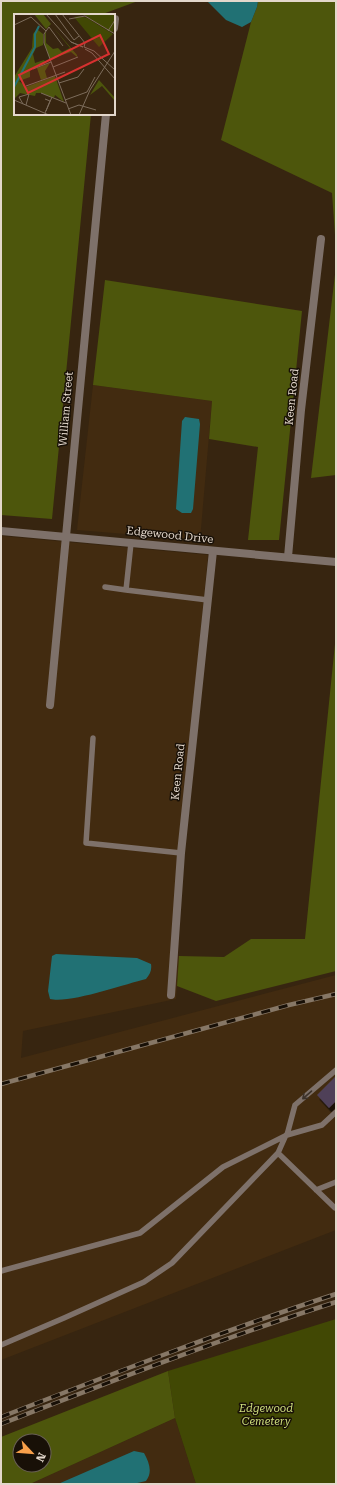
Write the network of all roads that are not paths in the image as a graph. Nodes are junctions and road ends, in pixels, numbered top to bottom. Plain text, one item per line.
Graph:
1 (106, 115) edge
2 (321, 239) dead end
3 (1, 530) edge
4 (65, 536) junction
5 (131, 543) junction
6 (213, 551) junction
7 (288, 557) junction
8 (336, 562) edge
9 (105, 587) dead end
10 (126, 590) junction
11 (208, 600) junction
12 (50, 705) dead end
13 (93, 738) dead end
14 (180, 853) junction
15 (171, 995) dead end
16 (336, 1070) edge
17 (336, 1112) edge
18 (286, 1135) junction
19 (278, 1153) junction
20 (336, 1182) edge
21 (316, 1190) junction
22 (336, 1208) edge
23 (1, 1271) edge
24 (1, 1344) edge

1 - 4 street, William Street
2 - 7 street, Keen Road
3 - 4 street, Edgewood Drive
4 - 5 street, Edgewood Drive
4 - 12 street, William Street
5 - 6 street, Edgewood Drive
5 - 10 lane
6 - 7 street, Edgewood Drive
6 - 11 street, Keen Road
7 - 8 street, Edgewood Drive
9 - 10 lane
10 - 11 lane
11 - 14 street, Keen Road
13 - 14 lane
14 - 15 street, Keen Road
16 -> 18 lane
17 - 18 lane
18 - 19 lane
18 - 23 lane
19 - 21 lane
19 - 24 lane
20 - 21 lane
21 - 22 lane

